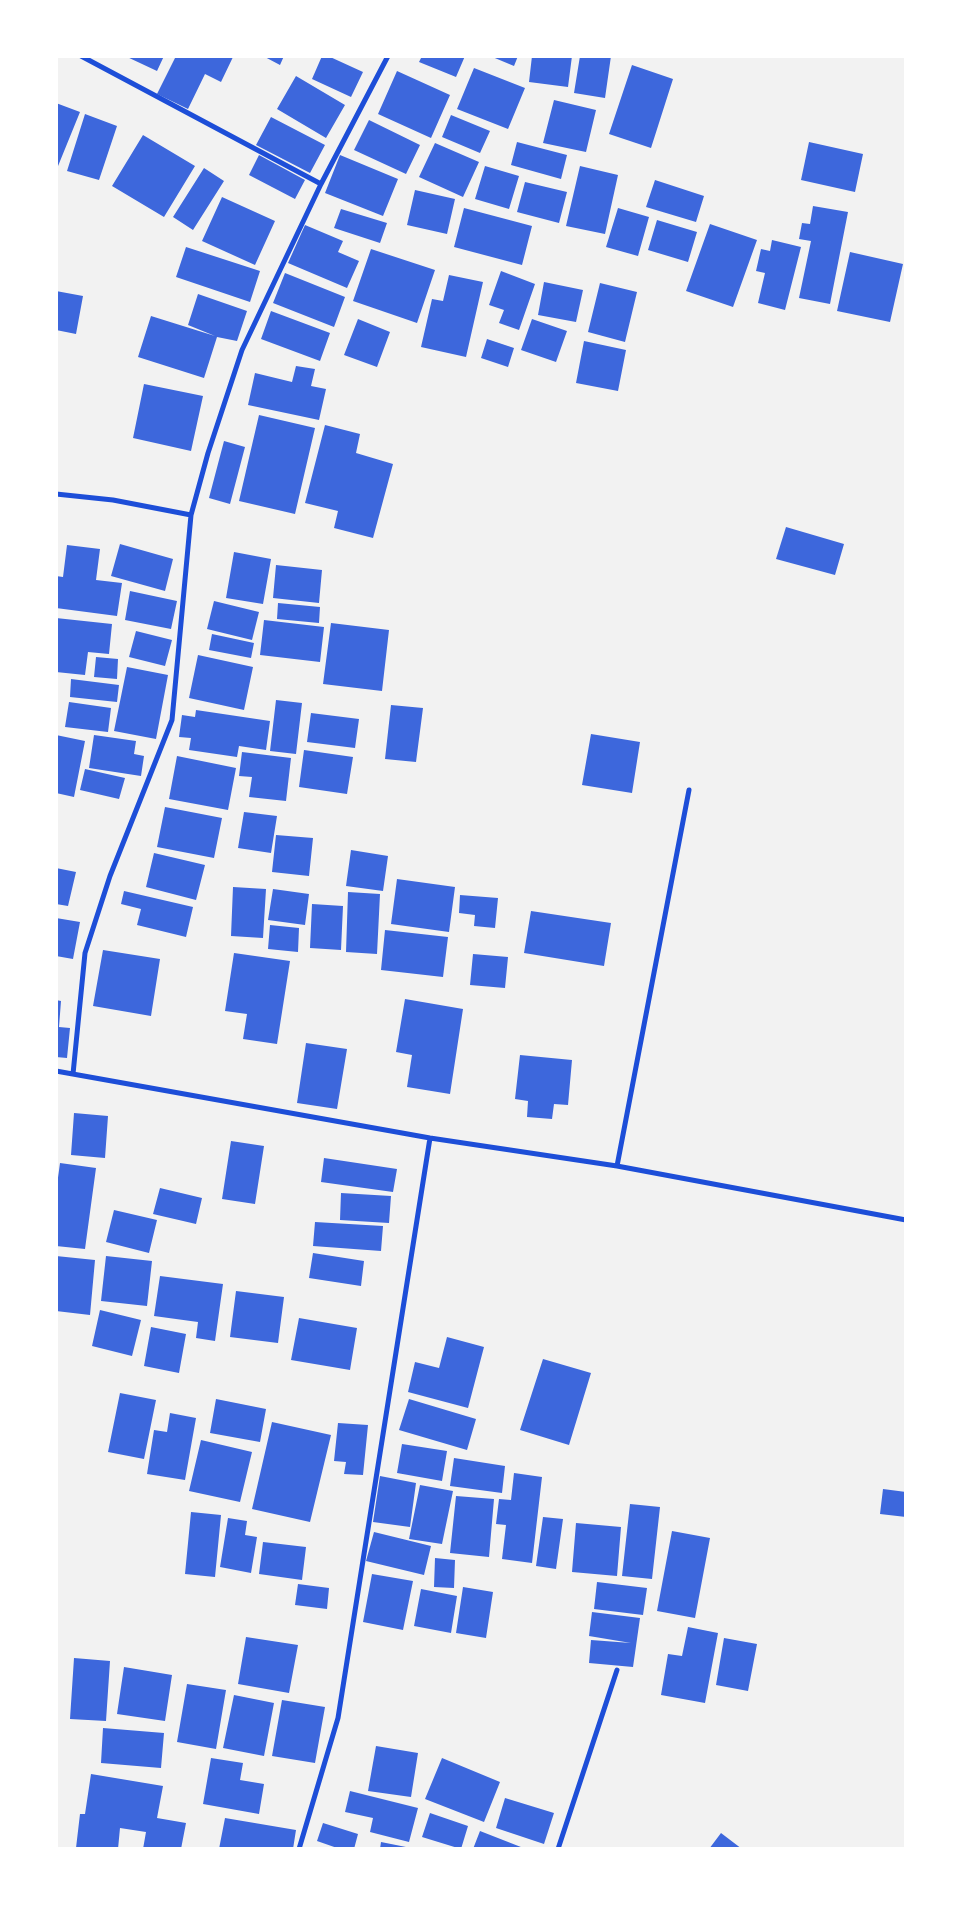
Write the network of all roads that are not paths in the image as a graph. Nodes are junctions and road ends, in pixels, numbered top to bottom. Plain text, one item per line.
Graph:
1 (81, 56) edge
2 (388, 56) edge
3 (321, 184) junction
4 (56, 494) edge
5 (191, 516) junction
6 (689, 790) dead end
7 (56, 1071) edge
8 (73, 1074) junction
9 (430, 1138) junction
10 (617, 1166) junction
11 (906, 1220) edge
12 (617, 1670) dead end
13 (299, 1849) edge
14 (558, 1849) edge

1 - 3 street
2 - 3 street
3 - 5 street
4 - 5 street
5 - 8 street
6 - 10 street
7 - 8 street
8 - 9 street
9 - 10 street
9 - 13 street
10 - 11 street
12 - 14 street

